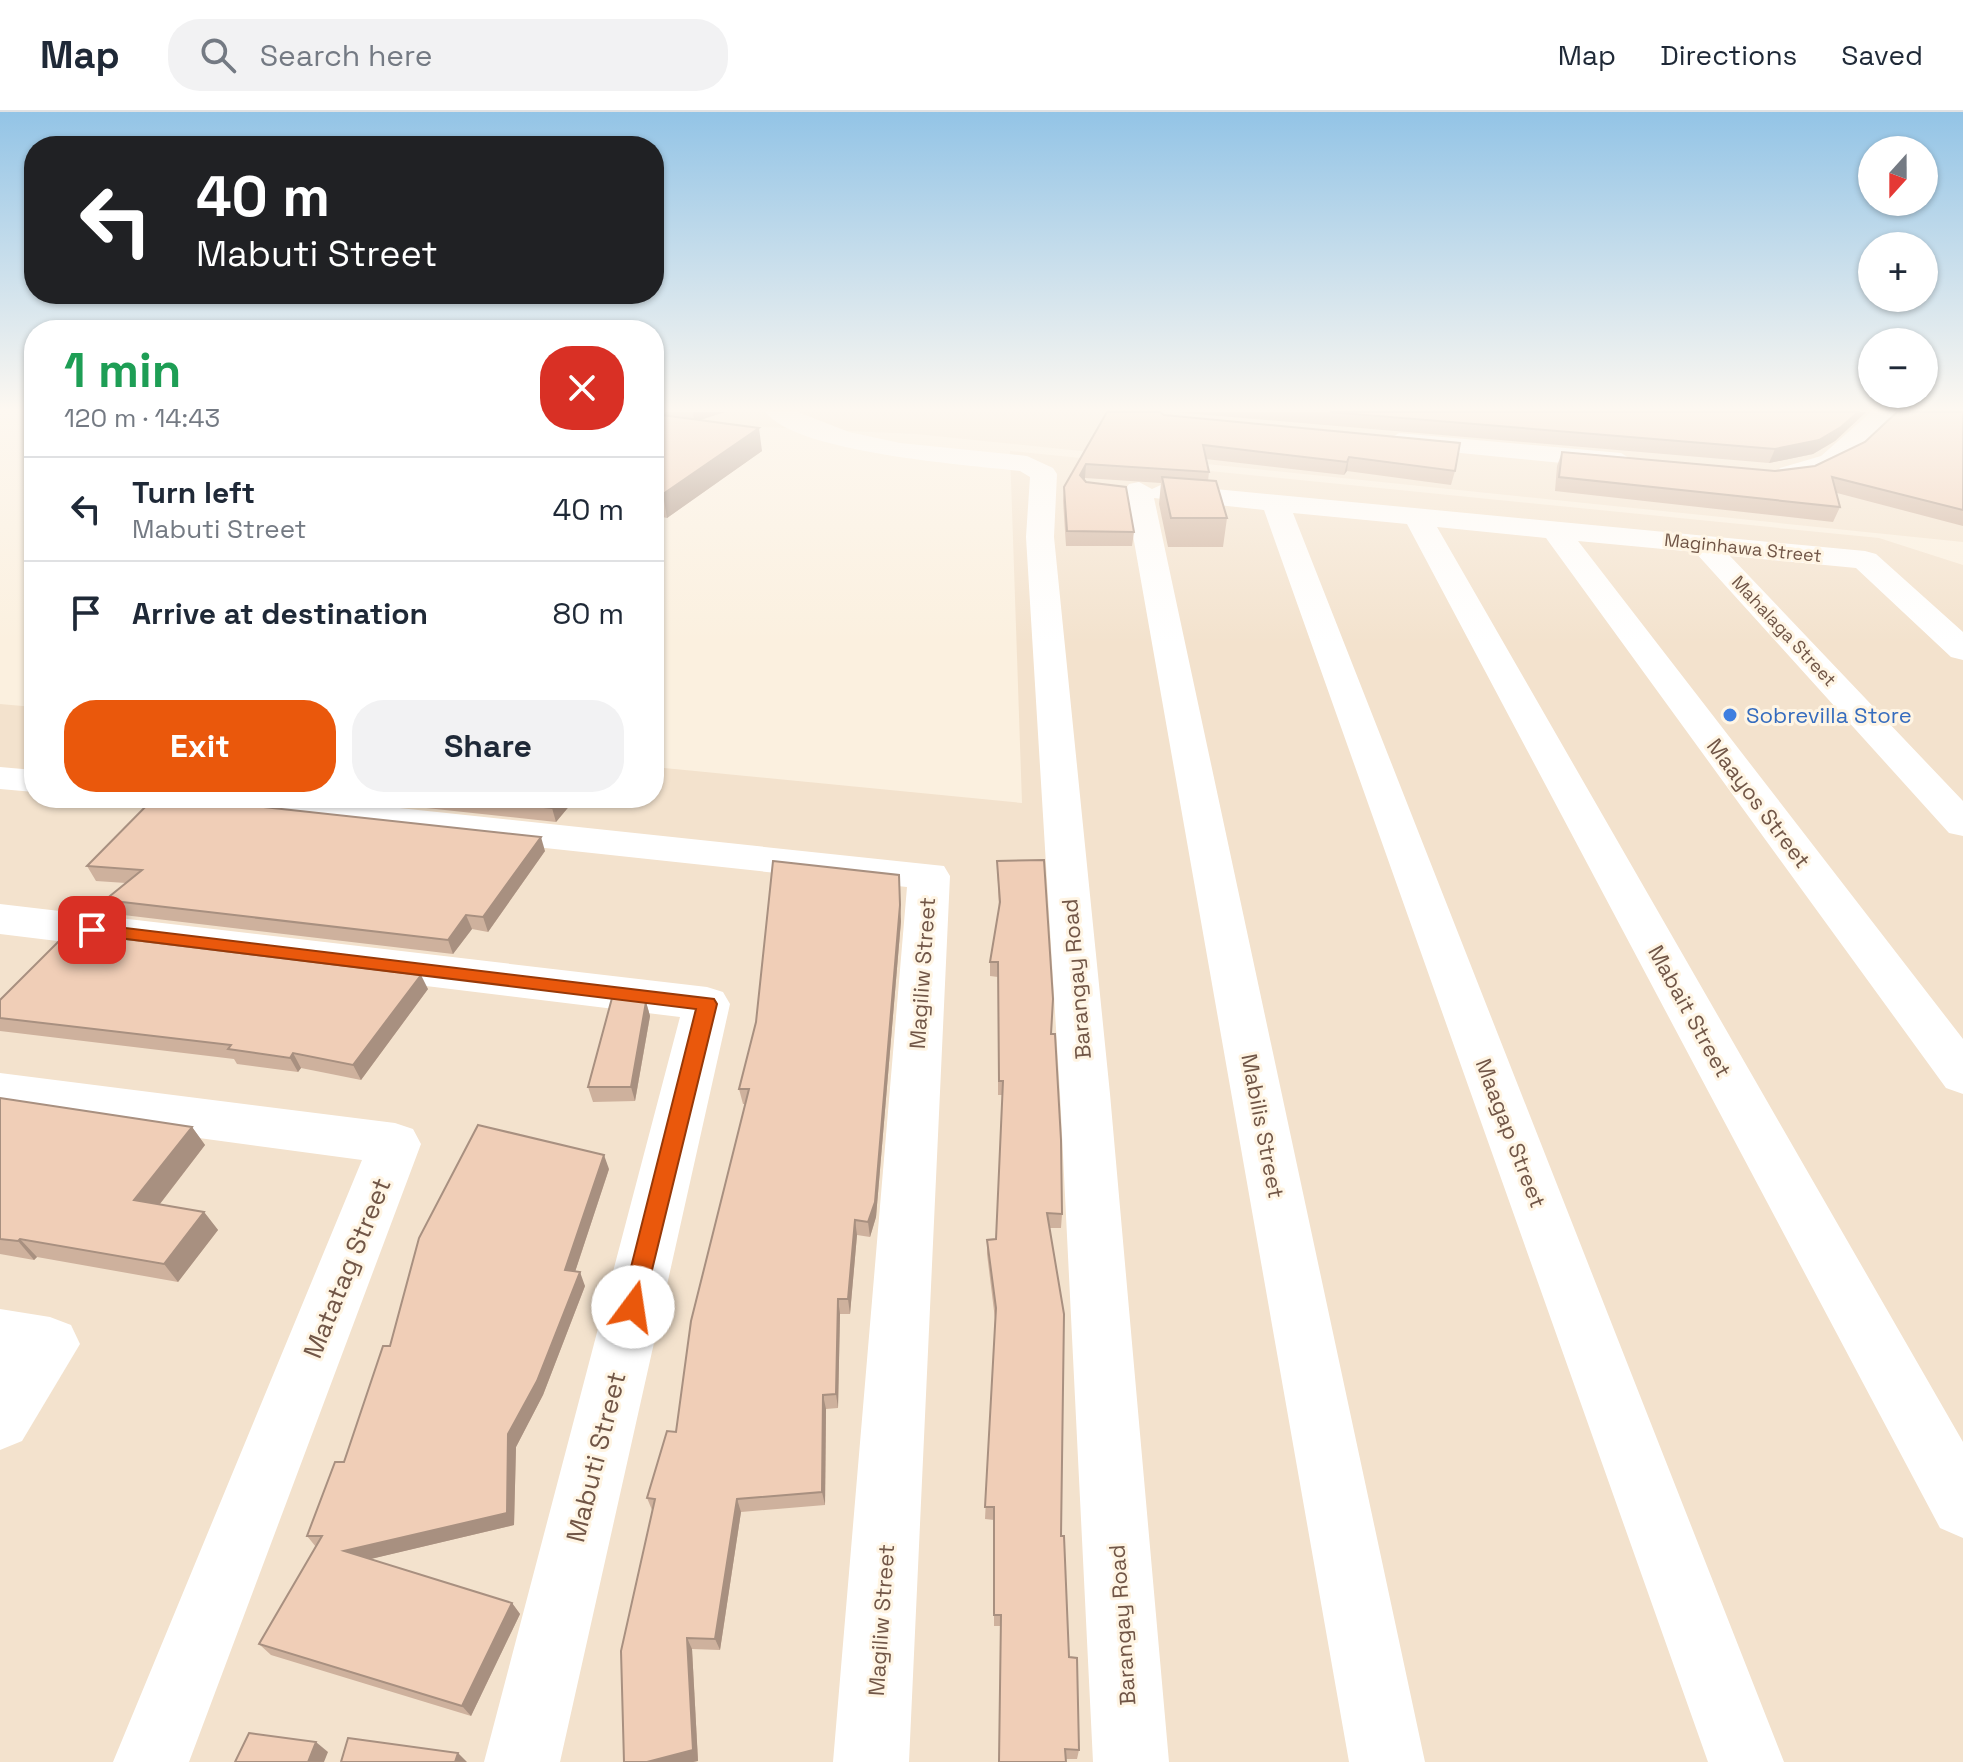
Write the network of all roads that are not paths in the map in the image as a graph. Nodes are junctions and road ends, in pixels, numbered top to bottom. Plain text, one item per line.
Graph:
1 (1043, 489) edge
2 (1125, 489) joint
3 (1275, 503) junction
4 (1417, 517) junction
5 (1555, 530) junction
6 (1704, 545) junction
7 (1963, 650) edge
8 (0, 778) edge
9 (24, 780) edge
10 (286, 808) edge
11 (1963, 824) edge
12 (0, 919) edge
13 (1963, 1075) edge
14 (0, 1092) edge
15 (0, 1336) edge
16 (0, 1420) edge
17 (1963, 1505) edge
18 (151, 1762) edge
19 (522, 1762) edge
20 (871, 1762) edge
21 (1131, 1762) edge
22 (1387, 1762) edge
23 (1746, 1762) edge

1 - 21 street, Barangay Road
2 - 3 street, Maginhawa Street
2 - 22 street, Mabilis Street
3 - 4 street, Maginhawa Street
3 - 23 street, Maagap Street
4 - 5 street, Maginhawa Street
4 - 17 street, Mabait Street
5 - 6 street, Maginhawa Street
5 - 13 street, Maayos Street
6 - 7 street, Maginhawa Street
6 - 11 street, Mahalaga Street
8 - 9 street
10 - 20 street, Magiliw Street
12 - 19 street, Mabuti Street
14 - 18 street, Matatag Street
15 - 16 street

